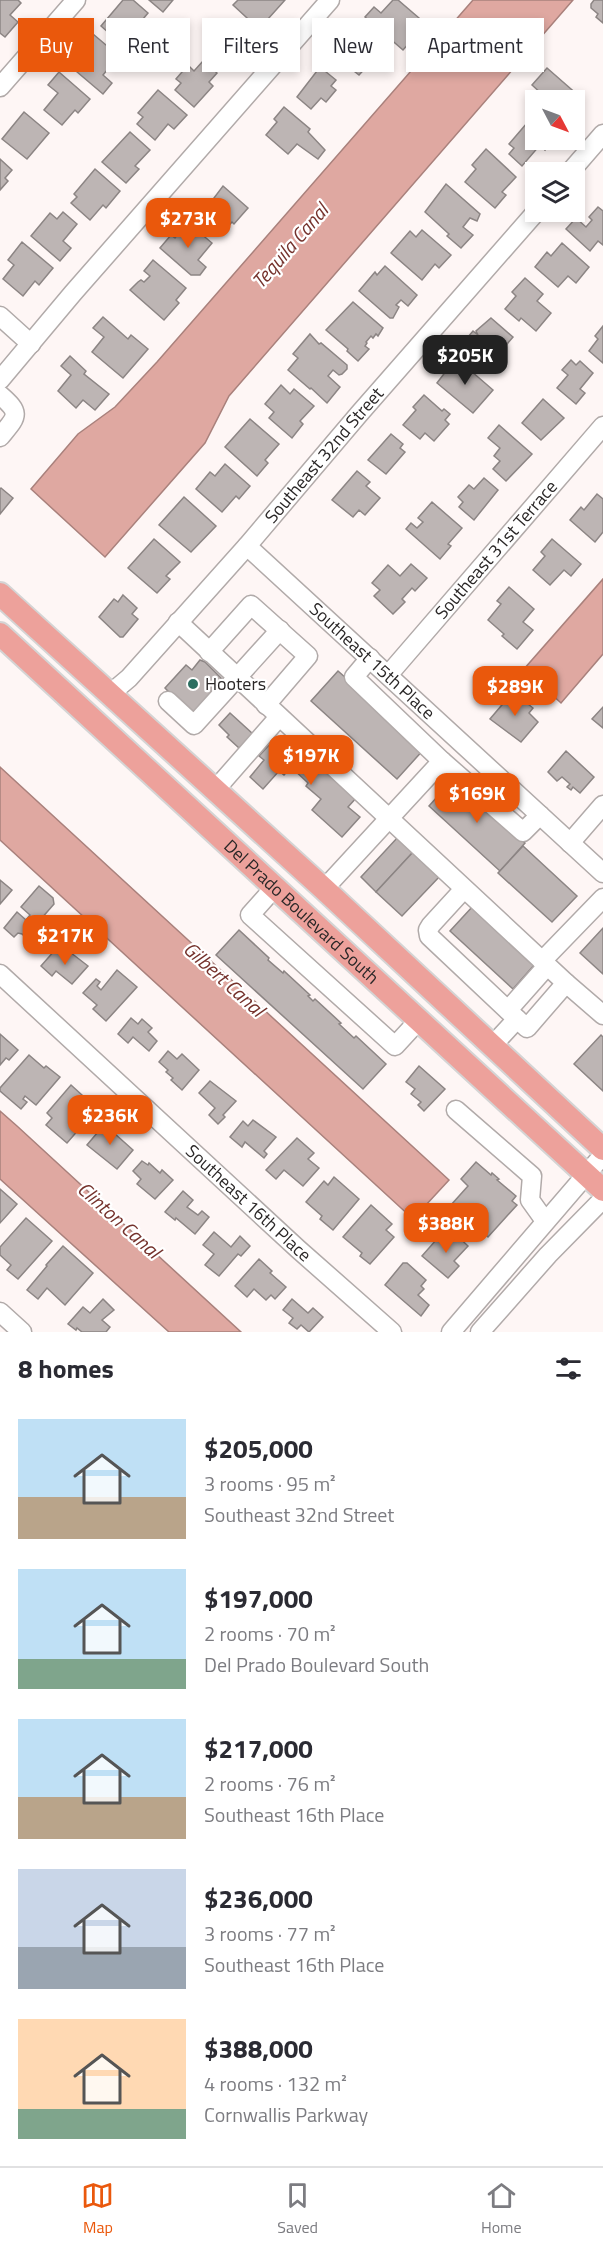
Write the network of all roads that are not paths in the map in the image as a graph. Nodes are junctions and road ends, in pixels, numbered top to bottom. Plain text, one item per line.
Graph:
1 (76, 0) edge
2 (330, 0) edge
3 (0, 87) edge
4 (603, 134) edge
5 (579, 162) edge
6 (527, 222) edge
7 (0, 316) edge
8 (31, 344) junction
9 (0, 380) edge
10 (0, 395) edge
11 (603, 426) edge
12 (0, 436) edge
13 (247, 546) junction
14 (0, 594) edge
15 (178, 622) junction
16 (280, 630) junction
17 (0, 634) edge
18 (209, 652) junction
19 (370, 658) junction
20 (389, 674) junction
21 (236, 677) junction
22 (60, 690) junction
23 (110, 694) junction
24 (168, 701) dead end
25 (273, 711) junction
26 (442, 760) junction
27 (215, 790) junction
28 (603, 805) edge
29 (540, 815) junction
30 (389, 819) junction
31 (570, 843) junction
32 (603, 873) edge
33 (275, 887) junction
34 (324, 889) junction
35 (464, 889) junction
36 (603, 898) edge
37 (545, 964) junction
38 (0, 974) edge
39 (566, 984) junction
40 (512, 1014) junction
41 (603, 1015) edge
42 (419, 1020) junction
43 (492, 1046) junction
44 (456, 1110) dead end
45 (603, 1149) edge
46 (603, 1155) edge
47 (585, 1174) junction
48 (603, 1190) edge
49 (603, 1199) edge
50 (545, 1221) junction
51 (0, 1312) edge
52 (22, 1332) edge
53 (392, 1332) edge
54 (451, 1332) edge
55 (480, 1332) edge

1 - 3 street
2 - 8 street
4 - 5 street
6 - 13 street, Southeast 32nd Street
7 - 8 street
8 - 9 street
10 - 12 street
11 - 20 street, Southeast 31st Terrace
13 - 15 street, Southeast 32nd Street
13 - 19 street, Southeast 15th Place
14 - 23 main road, Del Prado Boulevard South
15 - 18 street
15 - 23 street, Southeast 32nd Street
16 - 18 street
16 - 21 street
16 - 25 street
17 - 22 main road, Del Prado Boulevard South
18 - 21 street
19 - 20 street, Southeast 15th Place
19 - 26 street
20 - 29 street, Southeast 15th Place
21 - 24 street
21 - 25 street
22 - 23 main road
22 - 33 main road, Del Prado Boulevard South
23 - 27 main road, Del Prado Boulevard South
25 - 27 street
25 - 30 street
26 - 29 street
26 - 30 street
27 - 34 main road, Del Prado Boulevard South
28 - 31 street
29 - 31 street, Southeast 15th Place
30 - 34 street
30 - 35 street
31 - 32 street, Southeast 15th Place
33 - 42 main road, Del Prado Boulevard South
33 - 42 street
34 - 43 main road, Del Prado Boulevard South
35 - 37 street
35 - 40 street
36 - 37 street
37 - 39 street
37 - 40 street
38 - 53 street, Southeast 16th Place
39 - 40 street
39 - 41 street
40 - 43 street
42 - 47 main road, Del Prado Boulevard South
43 - 45 main road, Del Prado Boulevard South
44 - 50 street
46 - 47 street
47 - 48 main road, Del Prado Boulevard South
47 - 50 street
49 - 55 street
50 - 54 street
51 - 52 street

